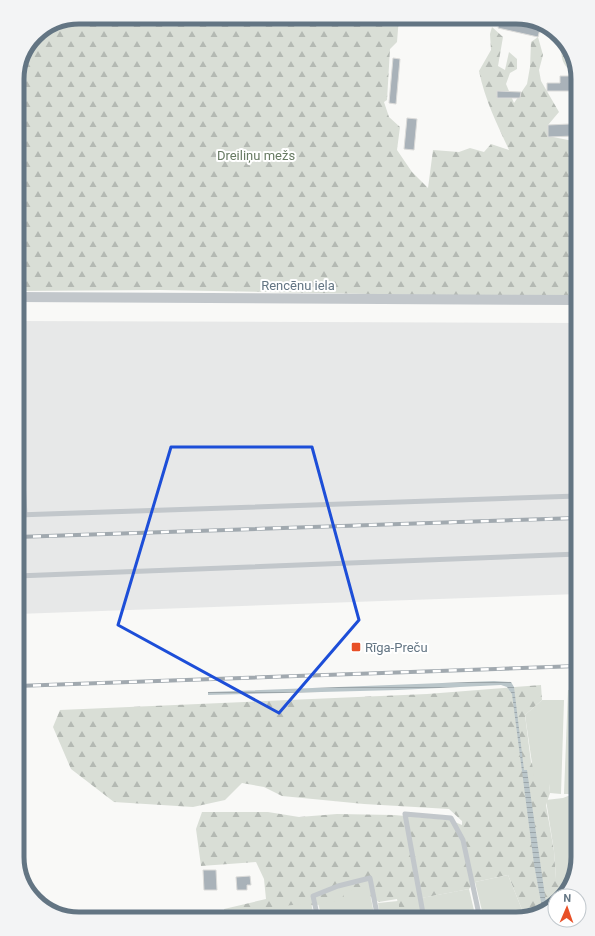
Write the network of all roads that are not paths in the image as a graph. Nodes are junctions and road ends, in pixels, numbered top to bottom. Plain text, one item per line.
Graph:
1 (24, 297) edge
2 (571, 300) edge
3 (571, 496) edge
4 (24, 498) edge
5 (25, 515) joint
6 (571, 554) edge
7 (24, 576) edge
8 (316, 912) edge
9 (377, 912) edge
10 (423, 912) edge
11 (478, 912) edge

1 - 2 street, Rencēnu iela
3 - 5 lane
4 - 5 lane
6 - 7 lane
8 - 9 lane
10 - 11 lane

